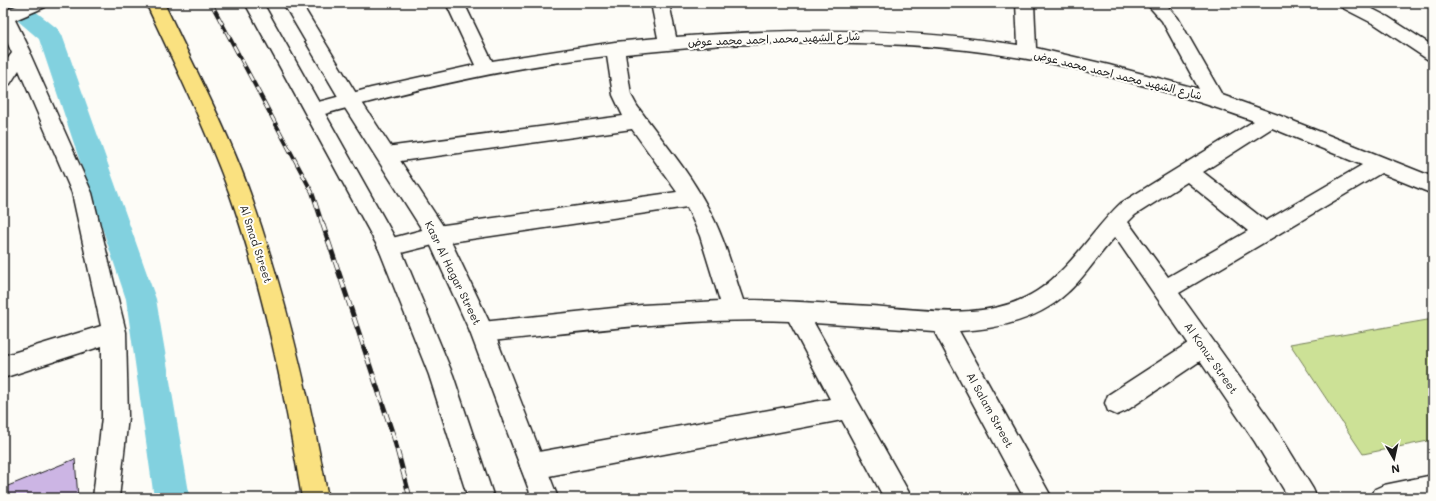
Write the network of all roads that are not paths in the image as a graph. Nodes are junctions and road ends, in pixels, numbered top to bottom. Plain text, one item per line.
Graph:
1 (39, 3) edge
2 (154, 3) edge
3 (254, 3) edge
4 (292, 3) edge
5 (454, 3) edge
6 (660, 3) edge
7 (1025, 3) edge
8 (1155, 3) edge
9 (1347, 3) edge
10 (1363, 3) edge
11 (4, 17) edge
12 (1382, 21) junction
13 (668, 43) junction
14 (615, 48) junction
15 (22, 52) junction
16 (1027, 52) junction
17 (1433, 55) edge
18 (486, 68) junction
19 (3, 79) edge
20 (350, 100) junction
21 (1215, 100) junction
22 (314, 110) junction
23 (1271, 120) junction
24 (637, 121) junction
25 (386, 155) junction
26 (1380, 164) junction
27 (1188, 172) junction
28 (1433, 186) edge
29 (692, 198) junction
30 (1115, 220) junction
31 (1265, 232) junction
32 (437, 235) junction
33 (389, 247) junction
34 (1164, 290) junction
35 (735, 310) junction
36 (795, 311) junction
37 (941, 321) junction
38 (114, 332) junction
39 (482, 332) junction
40 (1203, 346) junction
41 (3, 367) edge
42 (1117, 403) dead end
43 (848, 407) junction
44 (533, 466) junction
45 (1433, 488) edge
46 (106, 498) edge
47 (315, 498) edge
48 (482, 498) edge
49 (545, 498) edge
50 (899, 498) edge
51 (1039, 498) edge
52 (1304, 498) edge
53 (1384, 498) edge

1 - 11 street
2 - 47 highway, Al Smad Street
3 - 22 street
4 - 20 street, Kasr Al Hagar Street
5 - 18 street
6 - 13 street
7 - 16 street
8 - 21 street
9 - 12 street
10 - 12 street
11 - 15 street
12 - 17 street
13 - 14 street, شارع الشهيد محمد احمد محمد عوض
13 - 16 street, شارع الشهيد محمد احمد محمد عوض
14 - 18 street, شارع الشهيد محمد احمد محمد عوض
14 - 24 street
15 - 19 street
15 - 38 street
16 - 21 street, شارع الشهيد محمد احمد محمد عوض
18 - 20 street, شارع الشهيد محمد احمد محمد عوض
20 - 22 street, شارع الشهيد محمد احمد محمد عوض
20 - 25 street, Kasr Al Hagar Street
21 - 23 street, شارع الشهيد محمد احمد محمد عوض
22 - 33 street
23 - 26 street, شارع الشهيد محمد احمد محمد عوض
23 - 27 street
24 - 25 street
24 - 29 street
25 - 32 street, Kasr Al Hagar Street
26 - 28 street, شارع الشهيد محمد احمد محمد عوض
26 - 31 street
27 - 30 street
27 - 31 street
29 - 32 street
29 - 35 street
30 - 34 street, Al Konuz Street
30 - 37 street
31 - 34 street
32 - 33 street
32 - 39 street, Kasr Al Hagar Street
33 - 48 street
34 - 40 street, Al Konuz Street
35 - 36 street
35 - 39 street
36 - 37 street
36 - 43 street
37 - 51 street, Al Salam Street
38 - 41 street
38 - 46 street
39 - 44 street, Kasr Al Hagar Street
40 - 42 street
40 - 52 street, Al Konuz Street
43 - 44 street
43 - 50 street
44 - 49 street, Kasr Al Hagar Street
45 - 53 street

